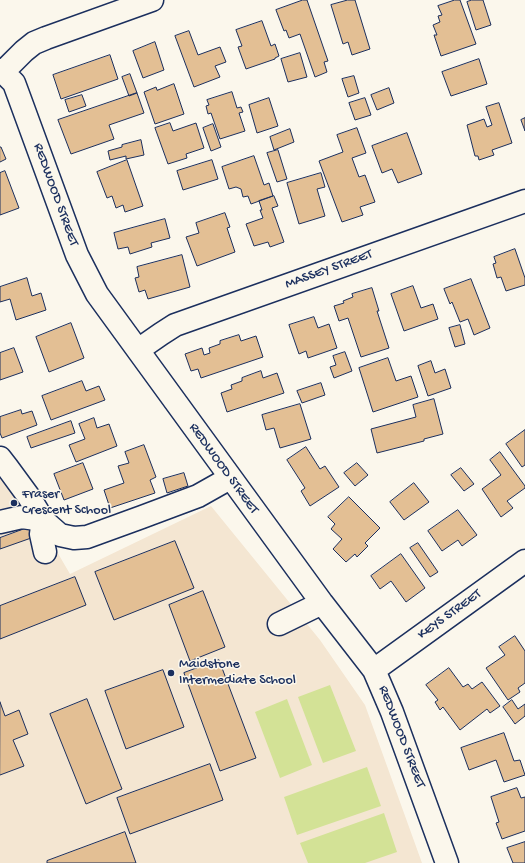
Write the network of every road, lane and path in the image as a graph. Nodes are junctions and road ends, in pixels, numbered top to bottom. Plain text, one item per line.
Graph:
1 (152, 0) edge
2 (2, 71) edge
3 (525, 200) edge
4 (138, 350) junction
5 (2, 467) edge
6 (230, 478) junction
7 (43, 520) junction
8 (0, 522) edge
9 (45, 552) dead end
10 (525, 561) edge
11 (322, 604) junction
12 (279, 624) dead end
13 (374, 670) junction
14 (447, 863) edge

1 - 2 street
2 - 4 street, REDWOOD STREET
3 - 4 street, MASSEY STREET
4 - 6 street, REDWOOD STREET
5 - 7 street
6 - 7 street
6 - 11 street, REDWOOD STREET
7 - 8 street
7 - 9 street
10 - 13 street, KEYS STREET
11 - 12 street
11 - 13 street, REDWOOD STREET
13 - 14 street, REDWOOD STREET

